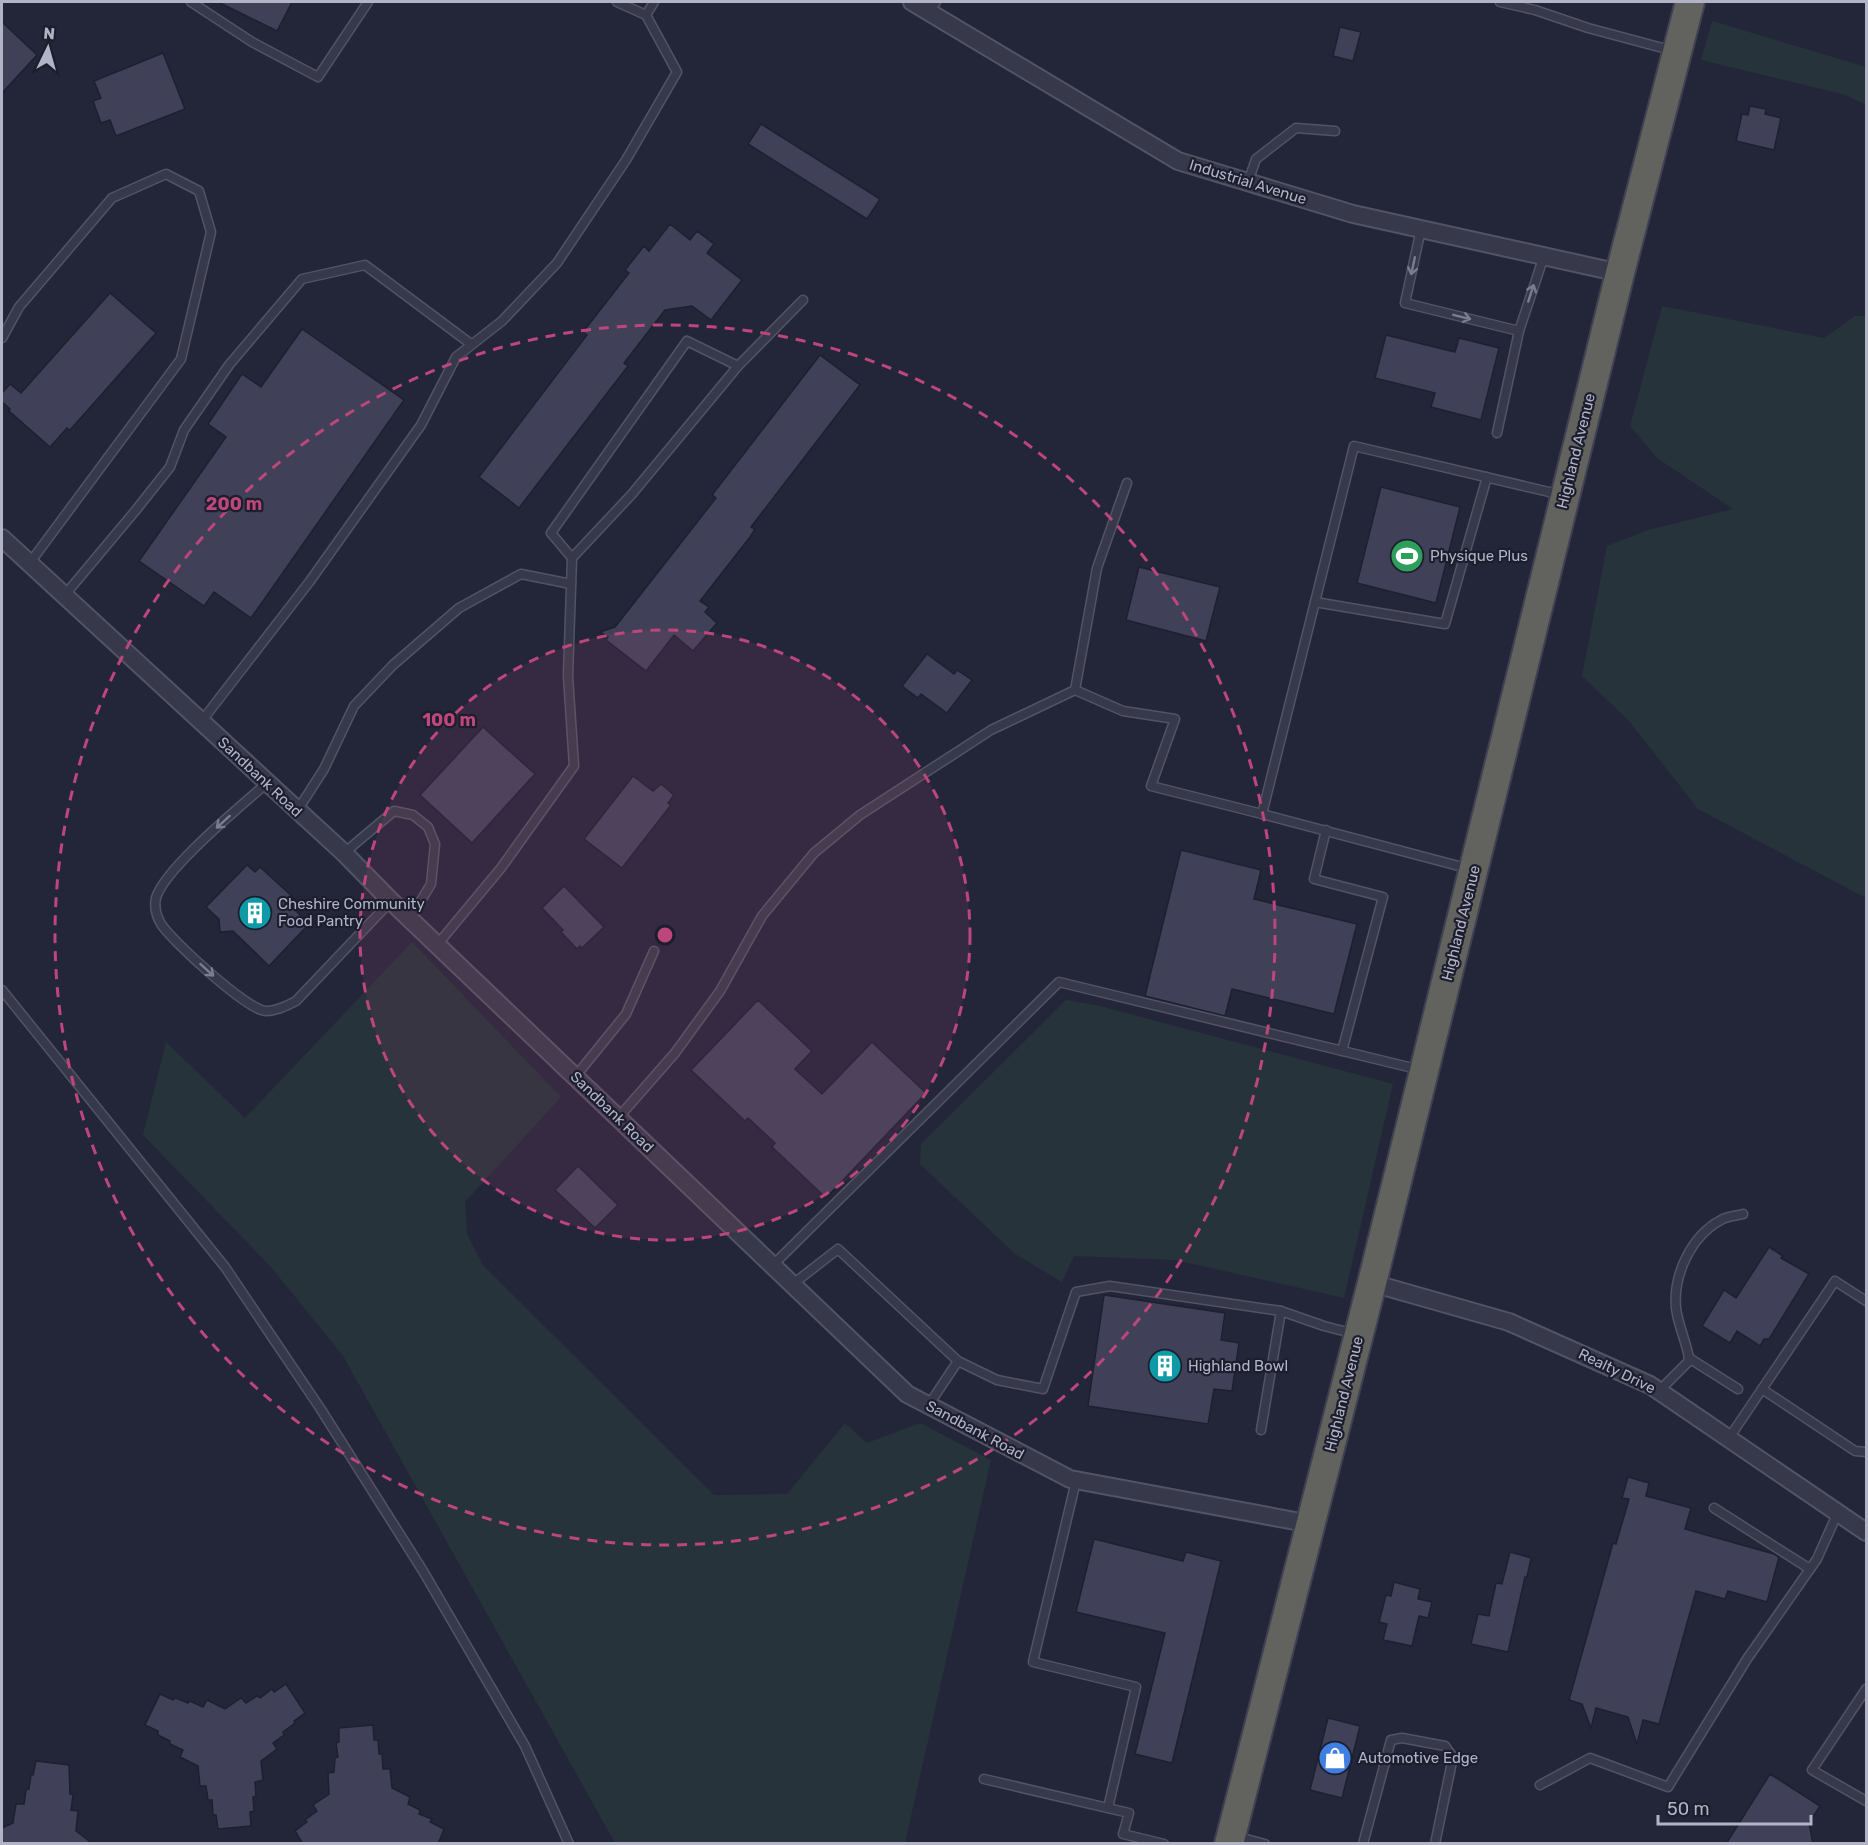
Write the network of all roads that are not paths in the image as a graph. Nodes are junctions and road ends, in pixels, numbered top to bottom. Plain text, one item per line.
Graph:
1 (191, 2) edge
2 (368, 2) edge
3 (617, 2) edge
4 (654, 2) edge
5 (912, 2) edge
6 (1500, 2) edge
7 (1690, 2) edge
8 (932, 7) edge
9 (646, 15) junction
10 (1677, 52) junction
11 (1335, 131) dead end
12 (1248, 182) junction
13 (1421, 229) junction
14 (1544, 256) junction
15 (1620, 273) junction
16 (803, 300) dead end
17 (1519, 330) junction
18 (2, 338) edge
19 (471, 344) junction
20 (738, 366) junction
21 (1497, 433) dead end
22 (1487, 477) junction
23 (1127, 483) dead end
24 (1565, 496) junction
25 (2, 538) edge
26 (572, 558) junction
27 (29, 564) junction
28 (571, 584) junction
29 (64, 596) junction
30 (1315, 602) junction
31 (1075, 690) junction
32 (201, 722) junction
33 (267, 783) junction
34 (297, 811) junction
35 (1262, 814) junction
36 (1326, 830) junction
37 (344, 853) junction
38 (1473, 870) junction
39 (391, 902) junction
40 (410, 920) junction
41 (437, 945) junction
42 (654, 951) dead end
43 (2, 990) edge
44 (1342, 1051) junction
45 (1424, 1071) junction
46 (575, 1077) junction
47 (618, 1118) junction
48 (1743, 1214) dead end
49 (773, 1265) junction
50 (1372, 1283) junction
51 (793, 1284) junction
52 (1866, 1301) edge
53 (1281, 1311) junction
54 (1359, 1335) junction
55 (1689, 1358) junction
56 (958, 1361) junction
57 (1738, 1389) dead end
58 (1762, 1389) junction
59 (1659, 1391) junction
60 (928, 1406) junction
61 (1261, 1430) dead end
62 (1729, 1438) junction
63 (1866, 1452) edge
64 (1076, 1481) junction
65 (1714, 1508) dead end
66 (1838, 1512) junction
67 (1311, 1524) junction
68 (1864, 1526) edge
69 (1810, 1569) junction
70 (1866, 1689) edge
71 (984, 1779) dead end
72 (1540, 1785) dead end
73 (1866, 1802) edge
74 (1108, 1809) junction
75 (1230, 1839) edge
76 (569, 1844) edge
77 (1164, 1844) edge
78 (1265, 1844) edge
79 (1363, 1844) edge
80 (1435, 1844) edge

1 - 2 lane
3 - 9 lane
4 - 9 lane
5 - 8 street, Industrial Avenue
6 - 10 lane
7 - 10 highway, Highland Avenue
8 - 12 street, Industrial Avenue
9 - 19 lane
10 - 15 highway, Highland Avenue
11 - 12 lane
12 - 13 street, Industrial Avenue
13 - 14 street, Industrial Avenue
13 -> 17 lane
14 - 15 street, Industrial Avenue
17 -> 14 lane
15 - 24 highway, Highland Avenue
16 - 20 lane
17 - 21 lane
18 - 27 lane
19 - 29 lane
19 - 32 lane
20 - 26 lane
20 - 26 lane
22 - 24 lane
22 - 30 lane
22 - 30 lane
23 - 31 lane
24 - 38 highway, Highland Avenue
25 - 27 street, Sandbank Road
26 - 28 lane
27 - 29 street, Sandbank Road
28 - 34 lane
28 - 41 lane
29 - 32 street, Sandbank Road
30 - 35 lane
31 - 35 lane
31 - 47 lane
32 - 33 street, Sandbank Road
33 - 34 street, Sandbank Road
33 -> 39 lane
34 - 37 street, Sandbank Road
35 - 36 lane
36 - 38 lane
36 - 44 lane
37 - 39 street, Sandbank Road
37 - 40 lane
38 - 45 highway, Highland Avenue
39 - 40 street, Sandbank Road
40 - 41 street, Sandbank Road
41 - 46 street, Sandbank Road
42 - 46 lane
43 - 76 lane
44 - 45 lane
44 - 49 lane
45 - 50 highway, Highland Avenue
46 - 47 street, Sandbank Road
47 - 49 street, Sandbank Road
48 - 55 lane
49 - 51 street, Sandbank Road
50 - 54 highway, Highland Avenue
50 - 59 street, Realty Drive
51 - 56 lane
51 - 60 street, Sandbank Road
52 - 58 lane
53 - 54 lane
53 - 56 lane
53 - 61 lane
54 - 67 highway, Highland Avenue
55 - 57 lane
55 - 59 lane
56 - 60 lane
58 - 62 lane
58 - 63 lane
59 - 62 street, Realty Drive
60 - 64 street, Sandbank Road
62 - 66 street, Realty Drive
64 - 67 street, Sandbank Road
64 - 74 lane
65 - 69 lane
66 - 68 street, Realty Drive
66 - 69 lane
67 - 75 highway, Highland Avenue
69 - 72 lane
70 - 73 lane
71 - 74 lane
74 - 77 lane
75 - 78 lane
79 - 80 lane

